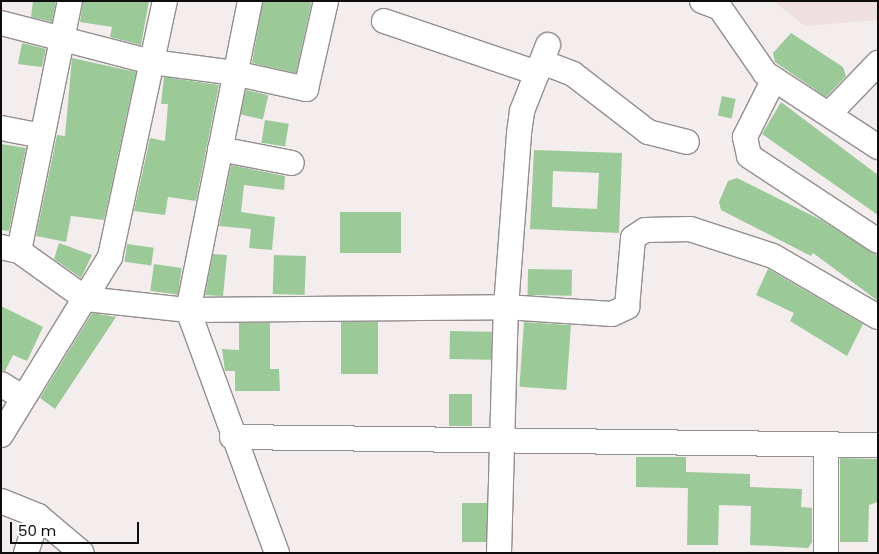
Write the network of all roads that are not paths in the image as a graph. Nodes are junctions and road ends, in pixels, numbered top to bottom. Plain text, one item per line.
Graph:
1 (70, 1) edge
2 (165, 1) edge
3 (250, 1) edge
4 (326, 1) edge
5 (702, 1) edge
6 (384, 21) dead end
7 (1, 23) edge
8 (64, 38) junction
9 (542, 60) junction
10 (152, 62) junction
11 (878, 63) edge
12 (234, 73) junction
13 (774, 79) junction
14 (829, 114) junction
15 (1, 128) edge
16 (42, 136) junction
17 (686, 142) dead end
18 (878, 147) edge
19 (220, 149) junction
20 (292, 163) dead end
21 (878, 241) edge
22 (10, 249) edge
23 (86, 299) junction
24 (506, 307) junction
25 (188, 310) junction
26 (878, 317) edge
27 (1, 384) edge
28 (22, 398) junction
29 (1, 435) edge
30 (232, 437) junction
31 (502, 441) junction
32 (826, 445) junction
33 (878, 446) edge
34 (1, 501) edge
35 (38, 516) junction
36 (26, 553) edge
37 (82, 553) edge
38 (277, 553) edge
39 (499, 553) edge
40 (826, 553) edge

1 - 8 street
2 - 10 street
3 - 12 street
4 - 12 street
5 - 13 street
6 - 9 street
7 - 8 street
8 - 10 street
8 - 16 street
9 - 17 street
9 - 24 street
10 - 12 street
10 - 23 street
11 - 14 street
12 - 19 street
13 - 14 street
13 - 21 street
14 - 18 street
15 - 16 street
16 - 22 street
19 - 20 street
19 - 25 street
22 - 23 street
23 - 25 street
23 - 28 street
24 - 25 street
24 - 26 street
24 - 31 street
25 - 30 street
27 - 28 street
28 - 29 street
30 - 31 street
30 - 38 street
31 - 32 street
31 - 39 street
32 - 33 street
32 - 40 street
34 - 35 street
35 - 36 street
35 - 37 street

